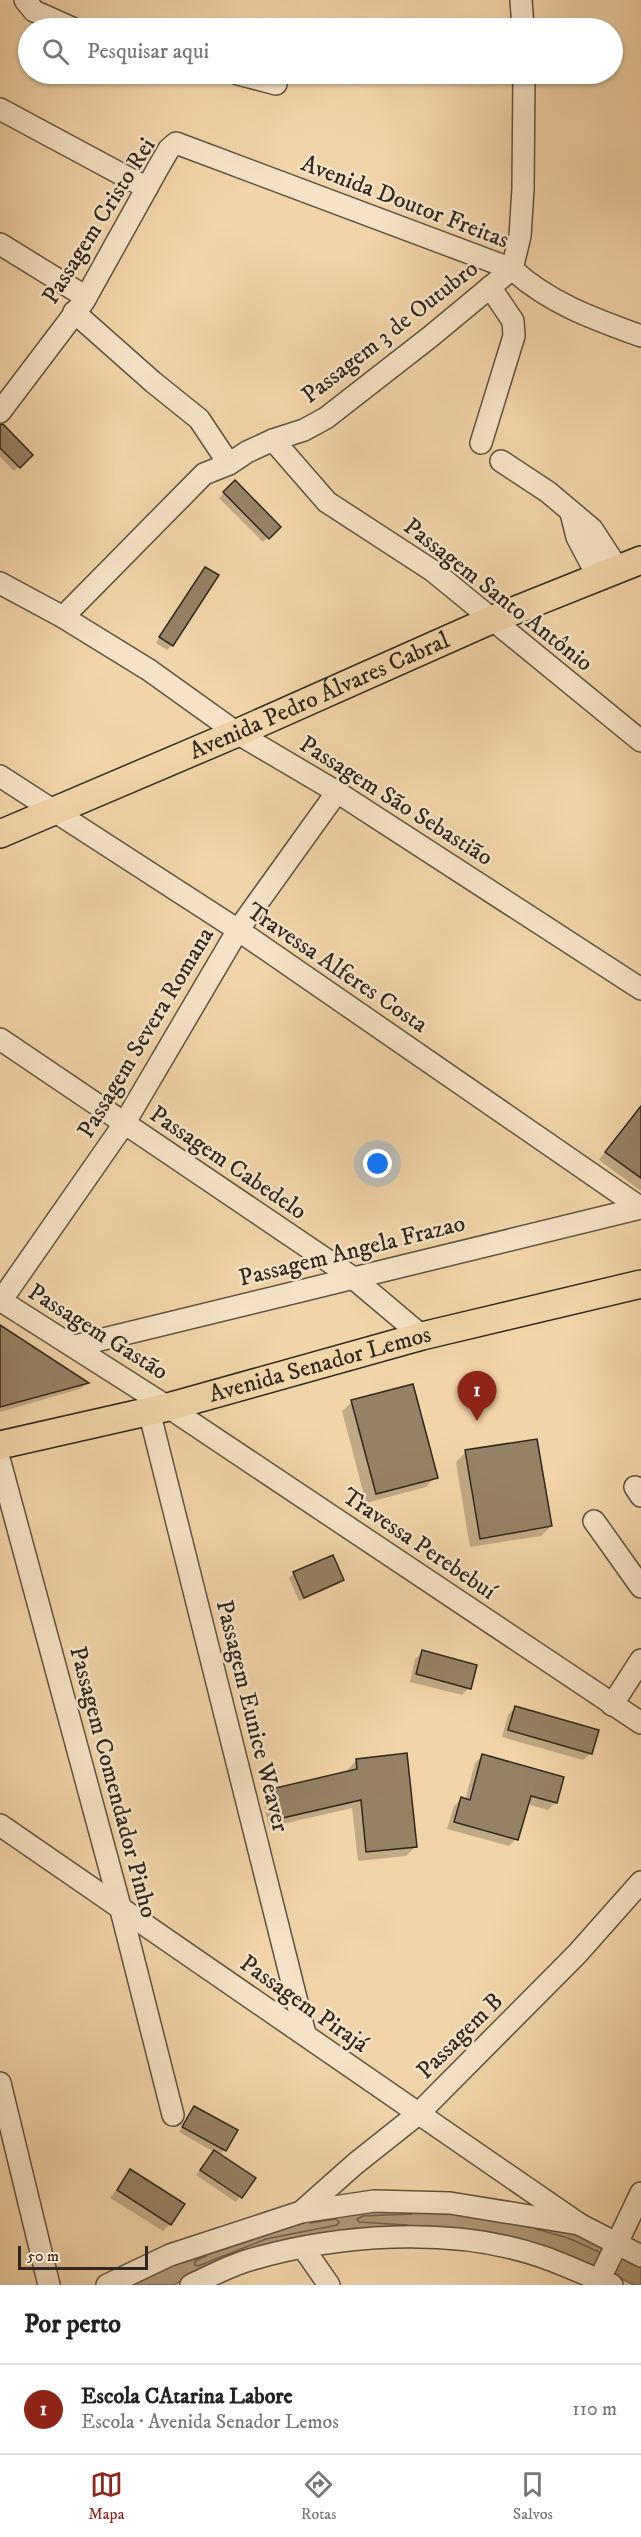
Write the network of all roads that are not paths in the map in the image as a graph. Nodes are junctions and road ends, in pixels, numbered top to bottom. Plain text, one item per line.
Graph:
1 (25, 0) edge
2 (521, 0) edge
3 (50, 18) edge
4 (522, 18) edge
5 (524, 84) edge
6 (0, 109) edge
7 (176, 143) joint
8 (147, 188) junction
9 (0, 244) edge
10 (512, 269) junction
11 (490, 287) junction
12 (80, 305) junction
13 (641, 336) edge
14 (0, 412) edge
15 (273, 440) junction
16 (481, 443) dead end
17 (501, 461) dead end
18 (229, 464) junction
19 (619, 568) edge
20 (0, 583) edge
21 (63, 617) junction
22 (491, 620) junction
23 (237, 733) junction
24 (641, 741) edge
25 (0, 776) edge
26 (337, 792) junction
27 (54, 812) junction
28 (0, 834) edge
29 (238, 930) junction
30 (641, 989) edge
31 (0, 1039) edge
32 (124, 1124) junction
33 (641, 1208) edge
34 (352, 1277) junction
35 (641, 1284) edge
36 (0, 1301) edge
37 (422, 1336) junction
38 (75, 1346) junction
39 (159, 1409) junction
40 (0, 1446) edge
41 (0, 1462) edge
42 (594, 1521) dead end
43 (641, 1587) edge
44 (641, 1660) edge
45 (612, 1705) junction
46 (641, 1723) edge
47 (0, 1825) edge
48 (641, 1882) edge
49 (121, 1910) junction
50 (305, 2034) junction
51 (0, 2083) edge
52 (418, 2114) junction
53 (173, 2115) dead end
54 (641, 2193) edge
55 (301, 2212) junction
56 (579, 2224) junction
57 (615, 2244) junction
58 (304, 2249) junction
59 (641, 2256) edge
60 (603, 2280) edge
61 (49, 2285) edge
62 (107, 2285) edge
63 (191, 2285) edge
64 (329, 2285) edge

1 - 3 street
2 - 4 street
5 - 10 street, Passagem 3 de Outubro
6 - 8 street
7 - 8 street, Passagem Cristo Rei
7 - 10 street, Avenida Doutor Freitas
8 - 12 street, Passagem Cristo Rei
9 - 12 street
10 - 11 street, Passagem 3 de Outubro
10 - 13 street, Avenida Doutor Freitas
11 - 15 street, Passagem 3 de Outubro
11 - 16 street
12 - 14 street, Passagem Cristo Rei
12 - 18 street
15 - 18 street, Passagem 3 de Outubro
15 - 22 street, Passagem Santo Antônio
17 - 19 street
18 - 21 street, Passagem 3 de Outubro
19 - 22 main road, Avenida Pedro Álvares Cabral
20 - 21 street, Passagem São Sebastião
21 - 23 street, Passagem São Sebastião
22 - 23 main road, Avenida Pedro Álvares Cabral
22 - 24 street, Passagem Santo Antônio
23 - 26 street, Passagem São Sebastião
23 - 27 main road, Avenida Pedro Álvares Cabral
25 - 27 street, Travessa Alferes Costa
26 - 29 street, Passagem Severa Romana
26 - 30 street, Passagem São Sebastião
27 - 28 main road, Avenida Pedro Álvares Cabral
27 - 29 street, Travessa Alferes Costa
29 - 32 street, Passagem Severa Romana
29 - 33 street, Travessa Alferes Costa
31 - 32 street, Passagem Cabedelo
32 - 34 street, Passagem Cabedelo
32 - 36 street, Passagem Severa Romana
33 - 34 street, Passagem Angela Frazao
34 - 37 street, Passagem Cabedelo
34 - 38 street, Passagem Angela Frazao
35 - 37 main road, Avenida Senador Lemos
36 - 38 street, Passagem Gastão
37 - 39 main road, Avenida Senador Lemos
38 - 39 street, Passagem Gastão
39 - 40 main road, Avenida Senador Lemos
39 - 45 street, Travessa Perebebuí
39 - 50 street, Passagem Eunice Weaver
41 - 49 street, Passagem Comendador Pinho
42 - 43 street
44 - 45 street
45 - 46 street, Travessa Perebebuí
47 - 49 street, Passagem Pirajá
48 - 52 street, Passagem B
49 - 50 street, Passagem Pirajá
49 - 53 street, Passagem Comendador Pinho
50 - 52 street, Passagem Pirajá
51 - 61 street
52 - 55 street, Passagem B
52 - 56 street, Passagem Pirajá
54 - 57 street
55 - 56 street
55 - 62 street
56 - 57 street
57 - 59 street
57 - 60 street
58 - 60 street
58 - 63 street
58 - 64 street

